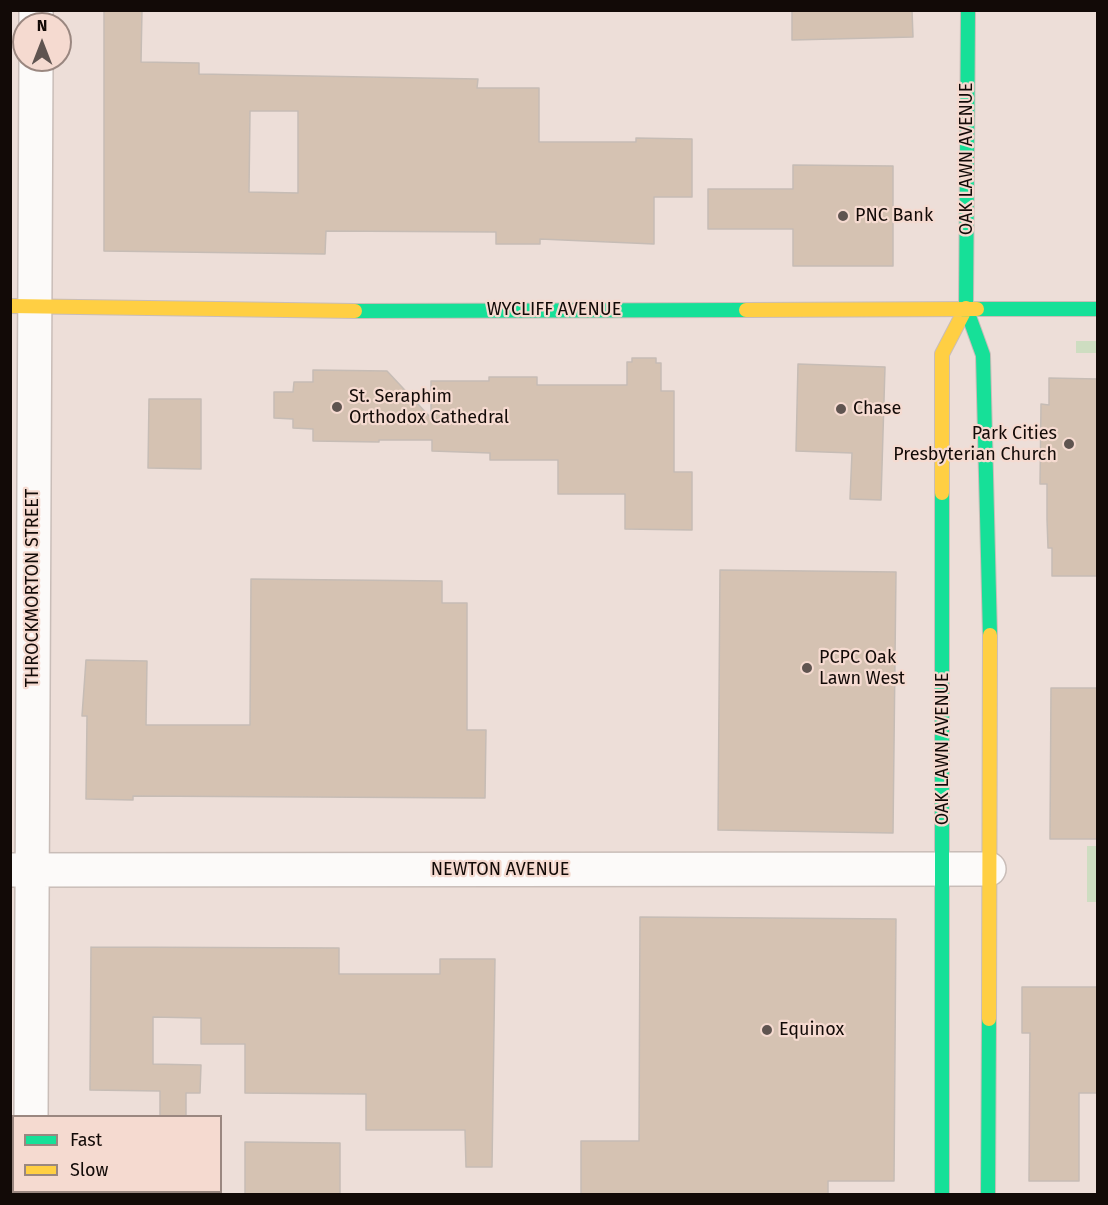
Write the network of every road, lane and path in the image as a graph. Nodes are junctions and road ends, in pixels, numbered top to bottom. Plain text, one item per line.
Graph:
1 (968, 10) edge
2 (35, 72) edge
3 (22, 307) edge
4 (966, 308) junction
5 (1098, 309) edge
6 (943, 869) junction
7 (989, 869) junction
8 (21, 870) edge
9 (31, 1115) edge
10 (942, 1194) edge
11 (988, 1194) edge

1 - 4 main road, OAK LAWN AVENUE
2 - 3 street, THROCKMORTON STREET
3 - 4 main road, WYCLIFF AVENUE
3 - 8 street, THROCKMORTON STREET
4 - 5 main road, WYCLIFF AVENUE
4 - 6 main road, OAK LAWN AVENUE
4 - 7 main road, OAK LAWN AVENUE
6 - 7 street, NEWTON AVENUE
6 - 8 street, NEWTON AVENUE
6 - 10 main road, OAK LAWN AVENUE
7 - 11 main road, OAK LAWN AVENUE
8 - 9 street, THROCKMORTON STREET

